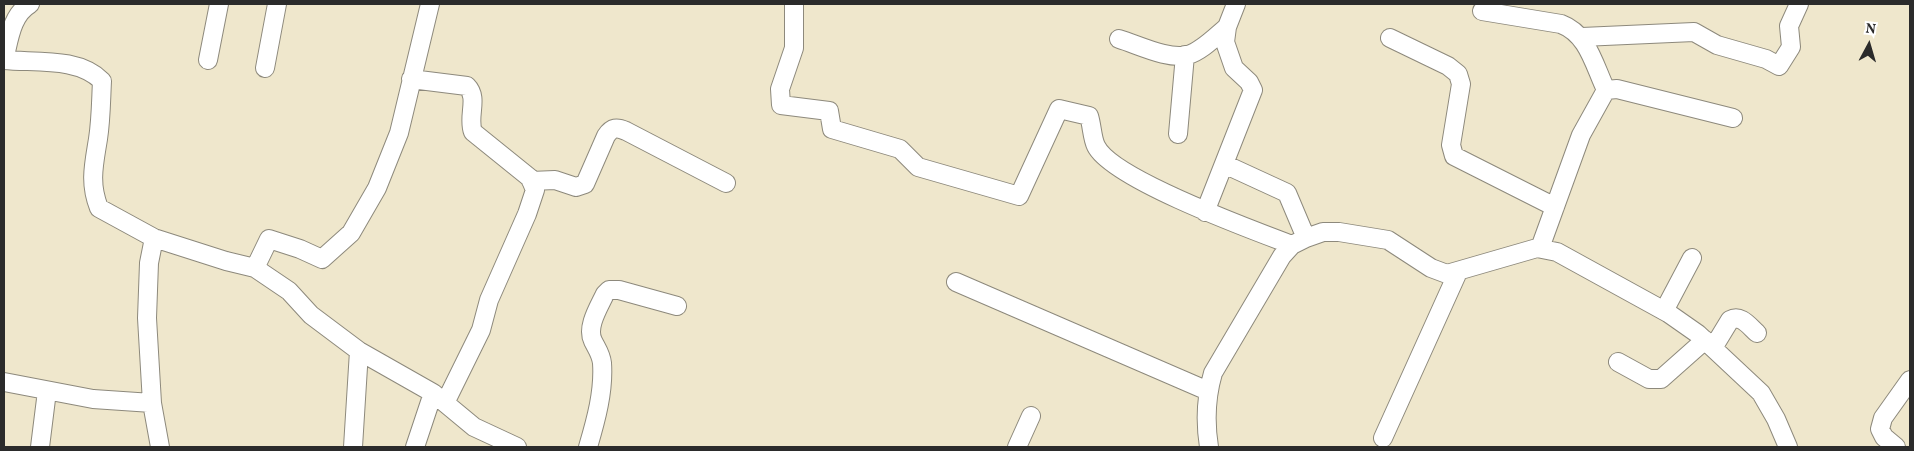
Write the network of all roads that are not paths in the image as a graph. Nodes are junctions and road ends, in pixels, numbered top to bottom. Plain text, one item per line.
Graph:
1 (30, 4) edge
2 (219, 4) edge
3 (277, 4) edge
4 (430, 4) edge
5 (794, 4) edge
6 (1236, 4) edge
7 (1799, 4) edge
8 (1482, 11) dead end
9 (1227, 27) junction
10 (1582, 37) junction
11 (1390, 38) dead end
12 (1119, 39) dead end
13 (1185, 55) junction
14 (4, 60) edge
15 (208, 60) dead end
16 (265, 68) dead end
17 (411, 79) junction
18 (1606, 90) junction
19 (1733, 118) dead end
20 (1178, 134) dead end
21 (1224, 164) junction
22 (531, 181) junction
23 (726, 183) dead end
24 (1555, 207) junction
25 (1205, 212) junction
26 (154, 238) junction
27 (1299, 241) junction
28 (1540, 248) junction
29 (1692, 258) dead end
30 (255, 268) junction
31 (1458, 272) junction
32 (956, 282) dead end
33 (677, 306) dead end
34 (1664, 311) junction
35 (1757, 333) dead end
36 (1709, 344) junction
37 (359, 351) junction
38 (1618, 362) dead end
39 (1910, 380) edge
40 (4, 382) edge
41 (47, 391) junction
42 (1208, 391) junction
43 (439, 398) junction
44 (152, 403) junction
45 (1031, 416) dead end
46 (1383, 438) dead end
47 (486, 441) edge
48 (40, 447) edge
49 (160, 447) edge
50 (353, 447) edge
51 (415, 447) edge
52 (517, 447) edge
53 (588, 447) edge
54 (1017, 447) edge
55 (1208, 447) edge
56 (1788, 447) edge
57 (1896, 447) edge

1 - 14 street
2 - 15 street
3 - 16 street
4 - 17 street
5 - 25 street
6 - 9 street
7 - 10 street
8 - 10 street
9 - 13 street
9 - 21 street
10 - 18 street
11 - 24 street
12 - 13 street
13 - 20 street
14 - 26 street
17 - 22 street
17 - 30 street
18 - 19 street
18 - 24 street
21 - 25 street
21 - 27 street
22 - 23 street
22 - 43 street
24 - 28 street
25 - 27 street
26 - 30 street
26 - 44 street
27 - 31 street
27 - 42 street
28 - 31 street
28 - 34 street
29 - 34 street
30 - 37 street
31 - 46 street
32 - 42 street
33 - 53 street
34 - 36 street
35 - 36 street
36 - 38 street
36 - 56 street
37 - 43 street
37 - 50 street
39 - 57 street
40 - 41 street
41 - 44 street
41 - 48 street
42 - 55 street
43 - 47 street
43 - 51 street
44 - 49 street
45 - 54 street
47 - 52 street

